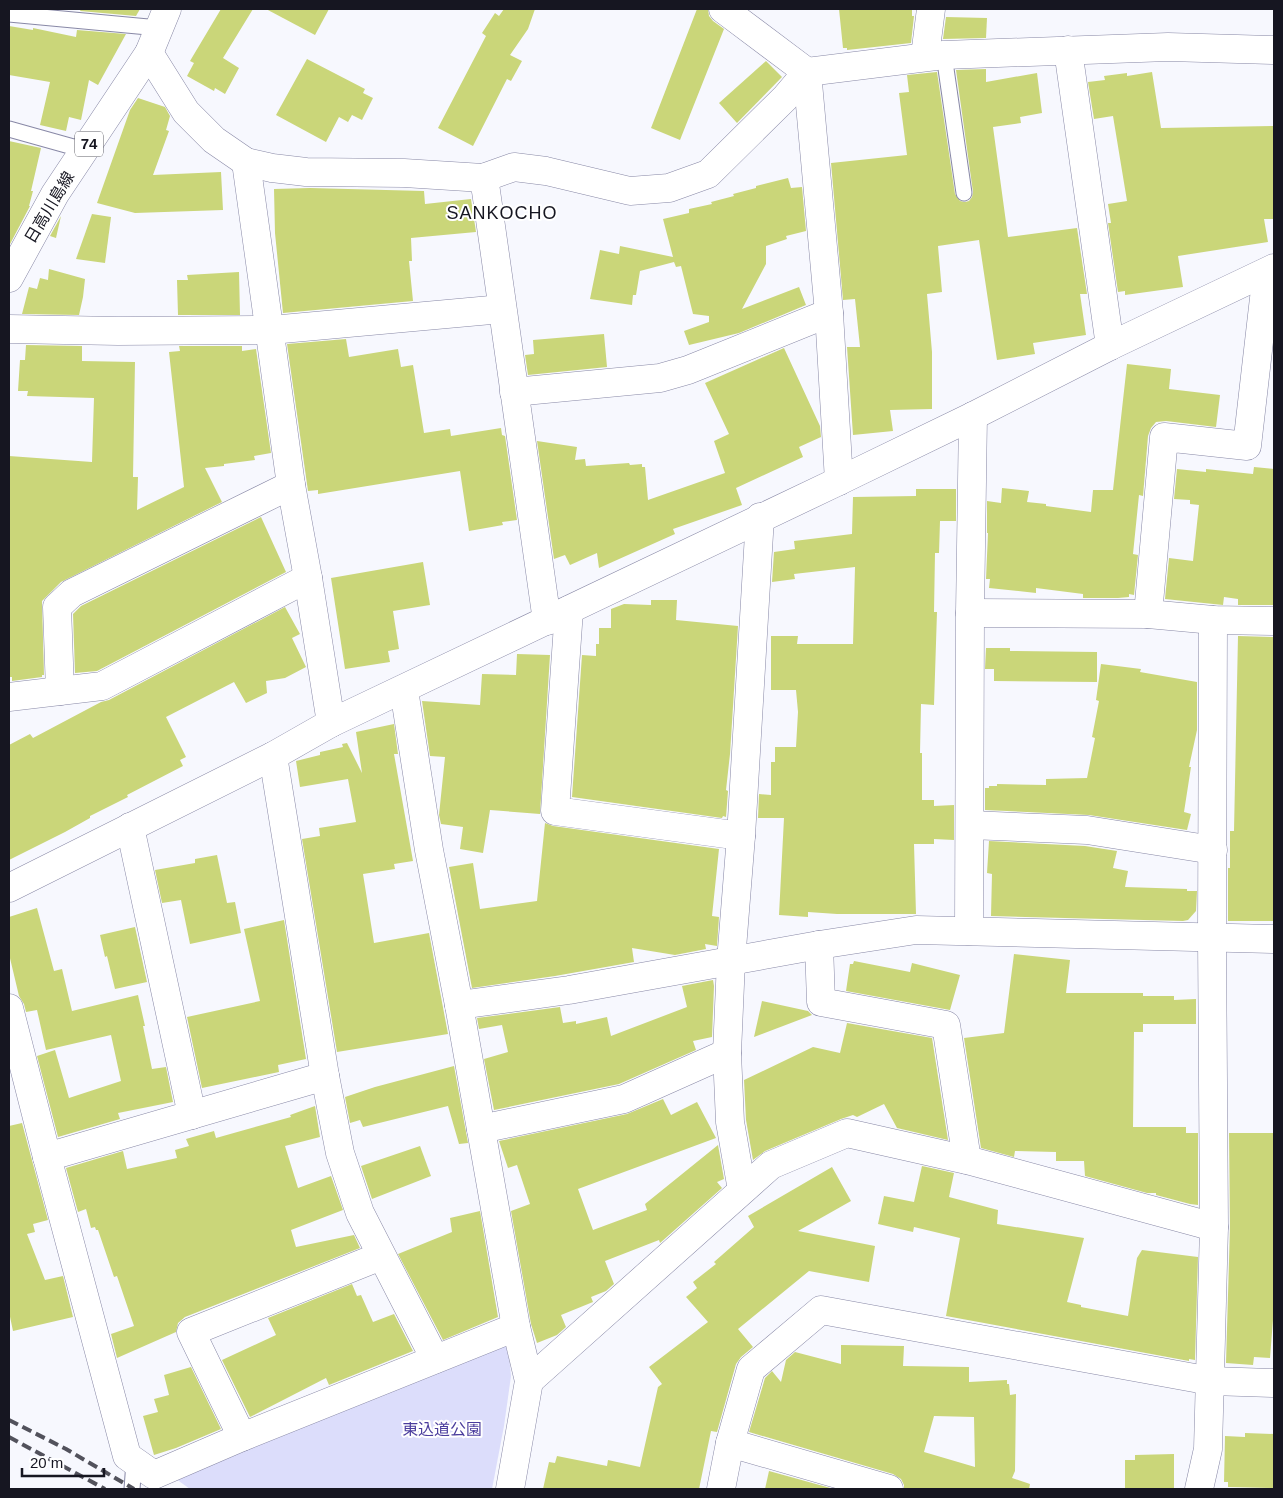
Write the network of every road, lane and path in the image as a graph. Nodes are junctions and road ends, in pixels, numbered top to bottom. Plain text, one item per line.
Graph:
1 (723, 9) edge
2 (931, 9) edge
3 (9, 14) edge
4 (163, 18) edge
5 (1068, 50) junction
6 (1274, 50) edge
7 (148, 53) junction
8 (935, 56) junction
9 (808, 72) junction
10 (9, 129) edge
11 (84, 150) junction
12 (246, 162) junction
13 (483, 178) junction
14 (964, 193) dead end
15 (1270, 270) edge
16 (9, 278) edge
17 (502, 309) junction
18 (829, 313) junction
19 (9, 329) edge
20 (270, 330) junction
21 (1110, 346) junction
22 (514, 392) junction
23 (972, 416) junction
24 (839, 481) junction
25 (291, 485) junction
26 (760, 517) junction
27 (308, 578) junction
28 (970, 613) junction
29 (1148, 614) junction
30 (558, 616) junction
31 (1213, 620) junction
32 (1274, 621) edge
33 (404, 690) junction
34 (60, 691) junction
35 (9, 697) edge
36 (331, 723) junction
37 (273, 756) junction
38 (970, 825) junction
39 (130, 827) junction
40 (741, 836) junction
41 (1213, 850) junction
42 (9, 888) edge
43 (969, 931) junction
44 (1212, 938) junction
45 (1274, 939) edge
46 (819, 945) junction
47 (731, 961) junction
48 (459, 1005) junction
49 (9, 1008) edge
50 (727, 1053) junction
51 (325, 1076) junction
52 (192, 1115) junction
53 (481, 1129) junction
54 (46, 1157) junction
55 (967, 1160) junction
56 (742, 1190) junction
57 (1214, 1227) junction
58 (381, 1256) junction
59 (516, 1326) junction
60 (435, 1359) junction
61 (1211, 1381) junction
62 (529, 1382) junction
63 (1274, 1383) edge
64 (242, 1437) junction
65 (730, 1443) junction
66 (149, 1479) edge
67 (510, 1489) edge
68 (721, 1489) edge
69 (889, 1489) edge
70 (1199, 1489) edge

1 - 9 street
2 - 8 street
3 - 4 lane
4 - 7 street, 日高川島線 / 74
5 - 6 street
5 - 8 street
5 - 21 street
7 - 11 street, 日高川島線 / 74
7 - 12 street
8 - 9 street
8 - 14 lane
9 - 13 street
9 - 18 street
10 - 11 lane
11 - 16 street, 日高川島線 / 74
12 - 13 street
12 - 20 street
13 - 17 street
15 - 21 street
15 - 29 street
17 - 20 street
17 - 22 street
18 - 22 street
18 - 24 street
19 - 20 street
20 - 25 street
21 - 23 street
22 - 30 street
23 - 24 street
23 - 28 street
24 - 26 street
25 - 27 street
25 - 34 street
26 - 30 street
26 - 40 street
27 - 34 street
27 - 36 street
28 - 29 street
28 - 38 street
29 - 31 street
30 - 33 street
30 - 40 street
31 - 32 street
31 - 41 street
33 - 36 street
33 - 48 street
34 - 35 street
36 - 37 street
37 - 39 street
37 - 51 street
38 - 41 street
38 - 43 street
39 - 42 street
39 - 52 street
40 - 47 street
41 - 44 street
43 - 44 street
43 - 46 street
44 - 45 street
44 - 57 street
46 - 47 street
46 - 55 street
47 - 48 street
47 - 50 street
48 - 53 street
49 - 54 street
50 - 53 street
50 - 56 street
51 - 52 street
51 - 58 street
52 - 54 street
53 - 59 street
54 - 66 street
55 - 56 street
55 - 57 street
56 - 62 street
57 - 61 street
58 - 60 street
58 - 64 street
59 - 60 street
59 - 62 street
60 - 64 street
61 - 63 street
61 - 65 street
61 - 70 street
62 - 67 street
64 - 66 street
65 - 68 street
65 - 69 street

